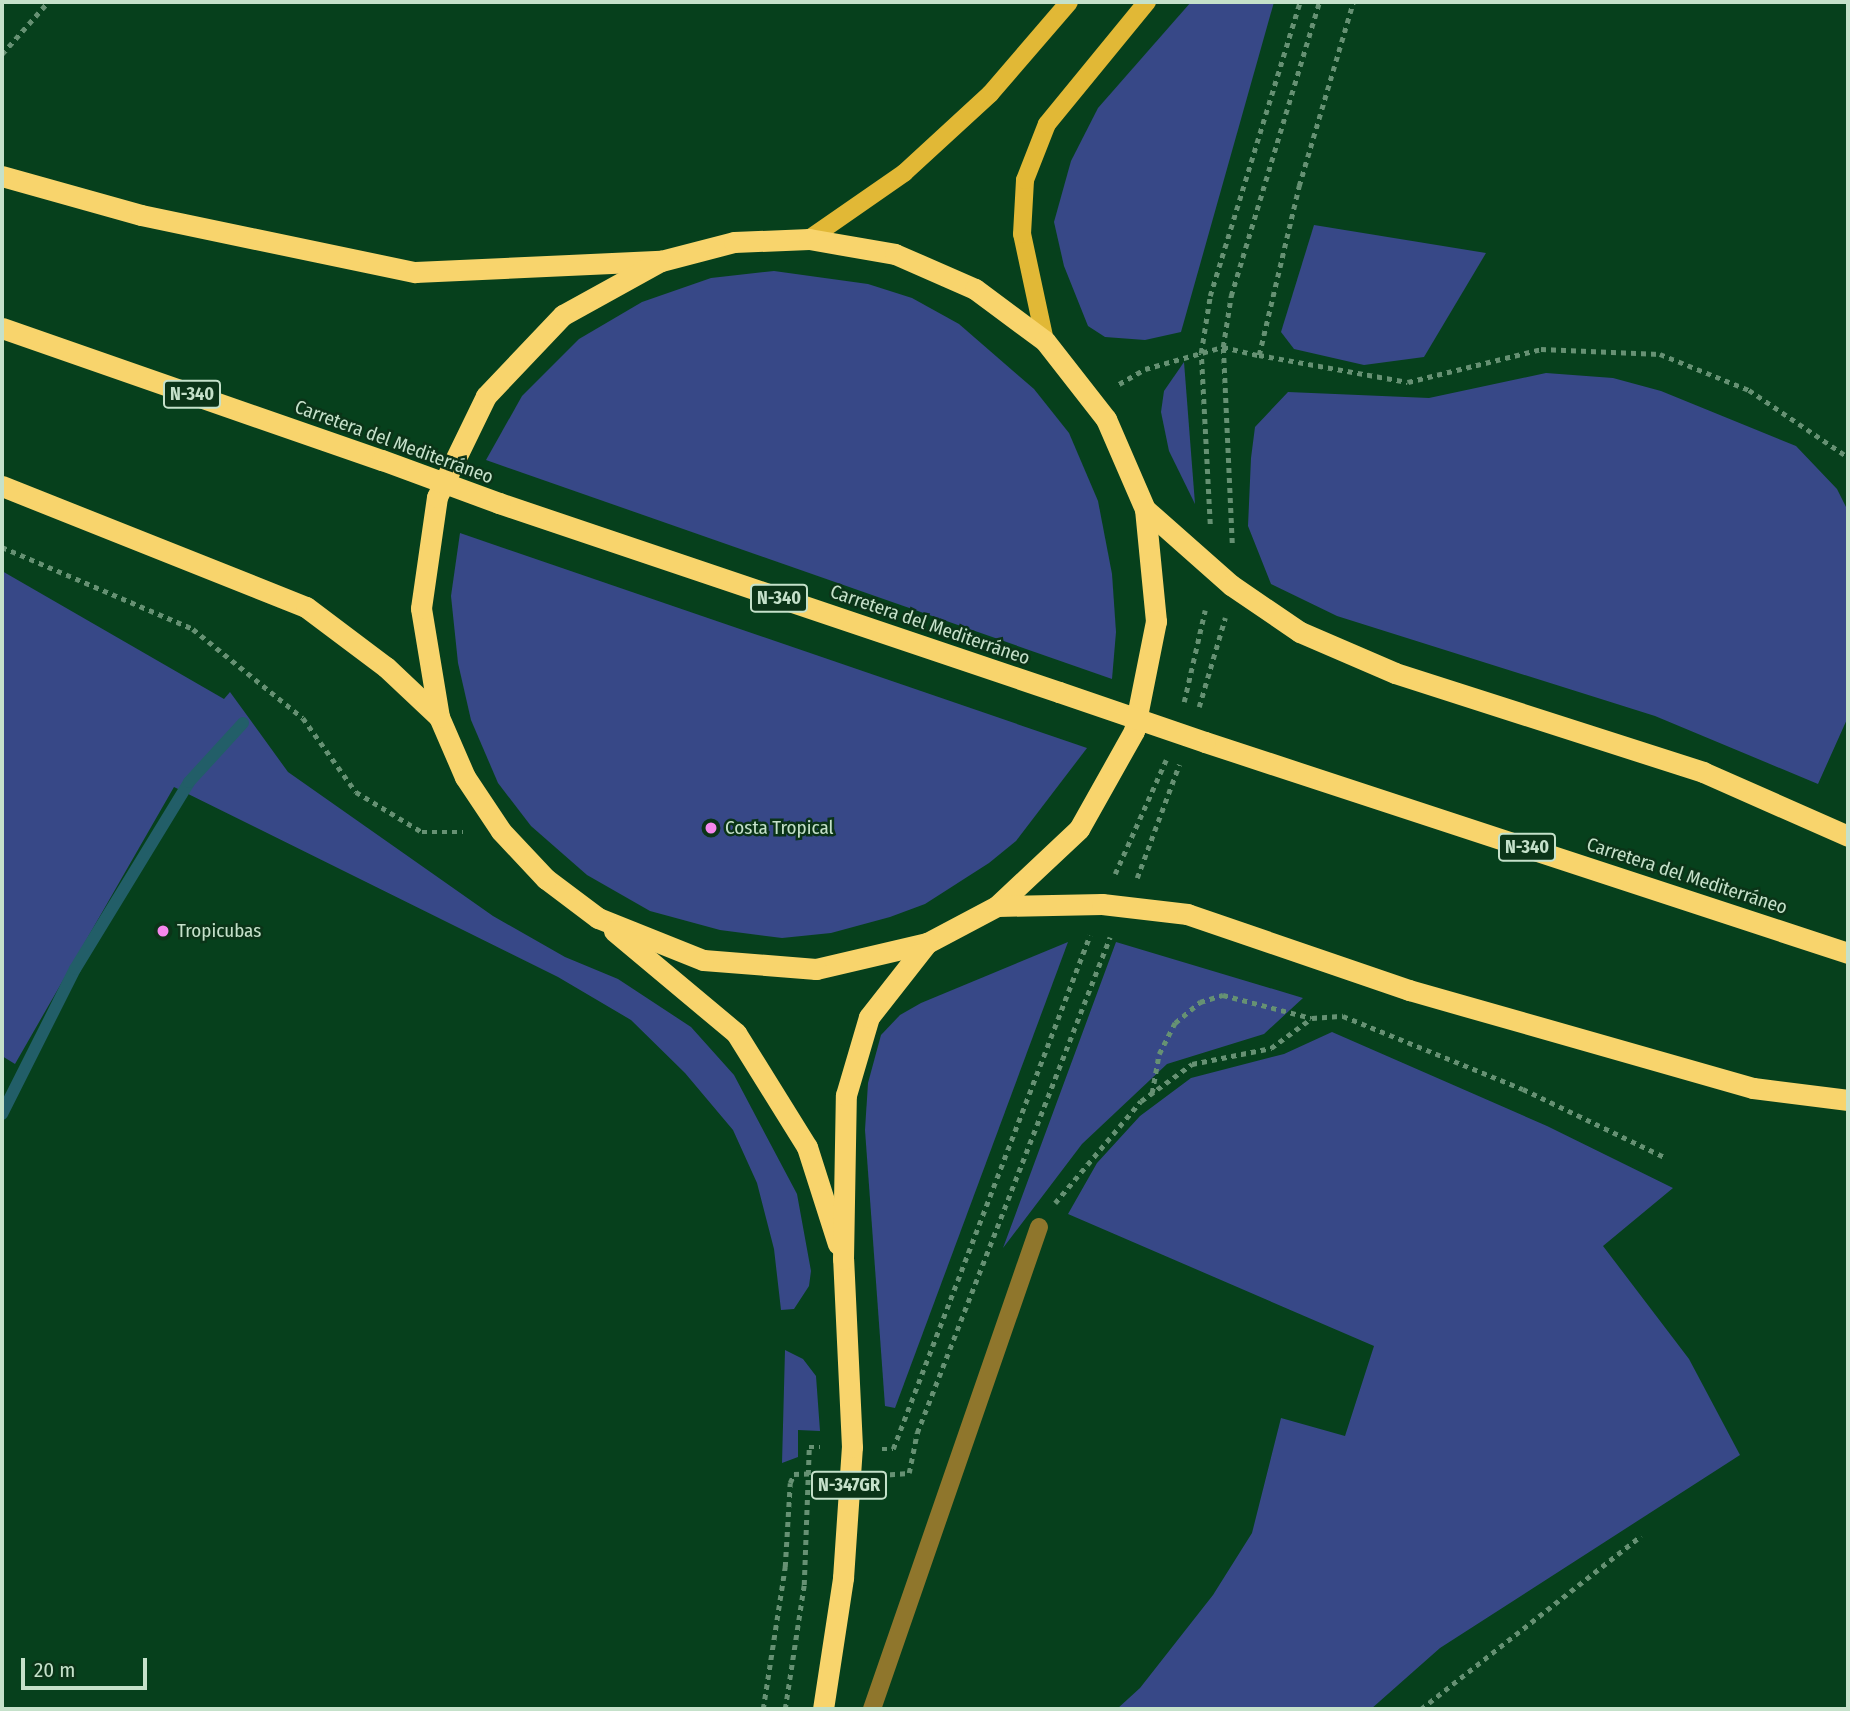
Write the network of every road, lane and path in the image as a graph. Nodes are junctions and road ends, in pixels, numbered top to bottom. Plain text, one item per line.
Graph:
1 (48, 2) edge
2 (1069, 2) edge
3 (1147, 2) edge
4 (1300, 2) edge
5 (1319, 2) edge
6 (1353, 2) edge
7 (2, 54) edge
8 (2, 176) edge
9 (809, 239) junction
10 (661, 261) junction
11 (2, 328) edge
12 (1045, 341) junction
13 (1223, 347) junction
14 (1201, 353) junction
15 (1259, 355) junction
16 (1091, 400) junction
17 (1848, 457) edge
18 (2, 486) edge
19 (1145, 509) junction
20 (1211, 539) dead end
21 (1232, 546) dead end
22 (2, 547) edge
23 (439, 718) junction
24 (501, 831) junction
25 (1848, 835) edge
26 (997, 906) junction
27 (598, 918) junction
28 (1094, 925) dead end
29 (1112, 929) dead end
30 (927, 943) junction
31 (1848, 953) edge
32 (1312, 1018) junction
33 (1152, 1094) junction
34 (1848, 1100) edge
35 (1664, 1157) dead end
36 (1039, 1227) joint
37 (843, 1259) junction
38 (821, 1447) dead end
39 (882, 1449) dead end
40 (809, 1472) junction
41 (825, 1473) dead end
42 (886, 1475) dead end
43 (1641, 1536) dead end
44 (763, 1709) edge
45 (785, 1709) edge
46 (823, 1709) edge
47 (872, 1709) edge
48 (1421, 1709) edge

1 - 7 path
2 - 9 main road
3 - 12 main road
4 - 14 path
5 - 13 path
6 - 15 path
8 - 10 highway
9 - 10 highway
9 - 12 highway
10 - 23 highway
11 - 31 highway, Carretera del Mediterráneo / N-340, bridge
12 - 16 highway
13 - 14 path
13 - 15 path
13 - 21 path
14 - 16 path
14 - 20 path
15 - 17 path
16 - 19 highway
18 - 23 highway
19 - 25 highway
19 - 26 highway
22 - 24 path
23 - 24 highway
24 - 27 highway
26 - 30 highway
26 - 34 highway
27 - 30 highway
27 - 37 highway, N-347GR
28 - 39 path
29 - 42 path
30 - 37 highway, N-347GR
32 - 33 path
32 - 33 path
32 - 35 path
33 - 36 path
36 - 47 lane
37 - 46 highway, N-347GR
38 - 40 path
40 - 41 path
40 - 44 path
40 - 45 path
43 - 48 path

